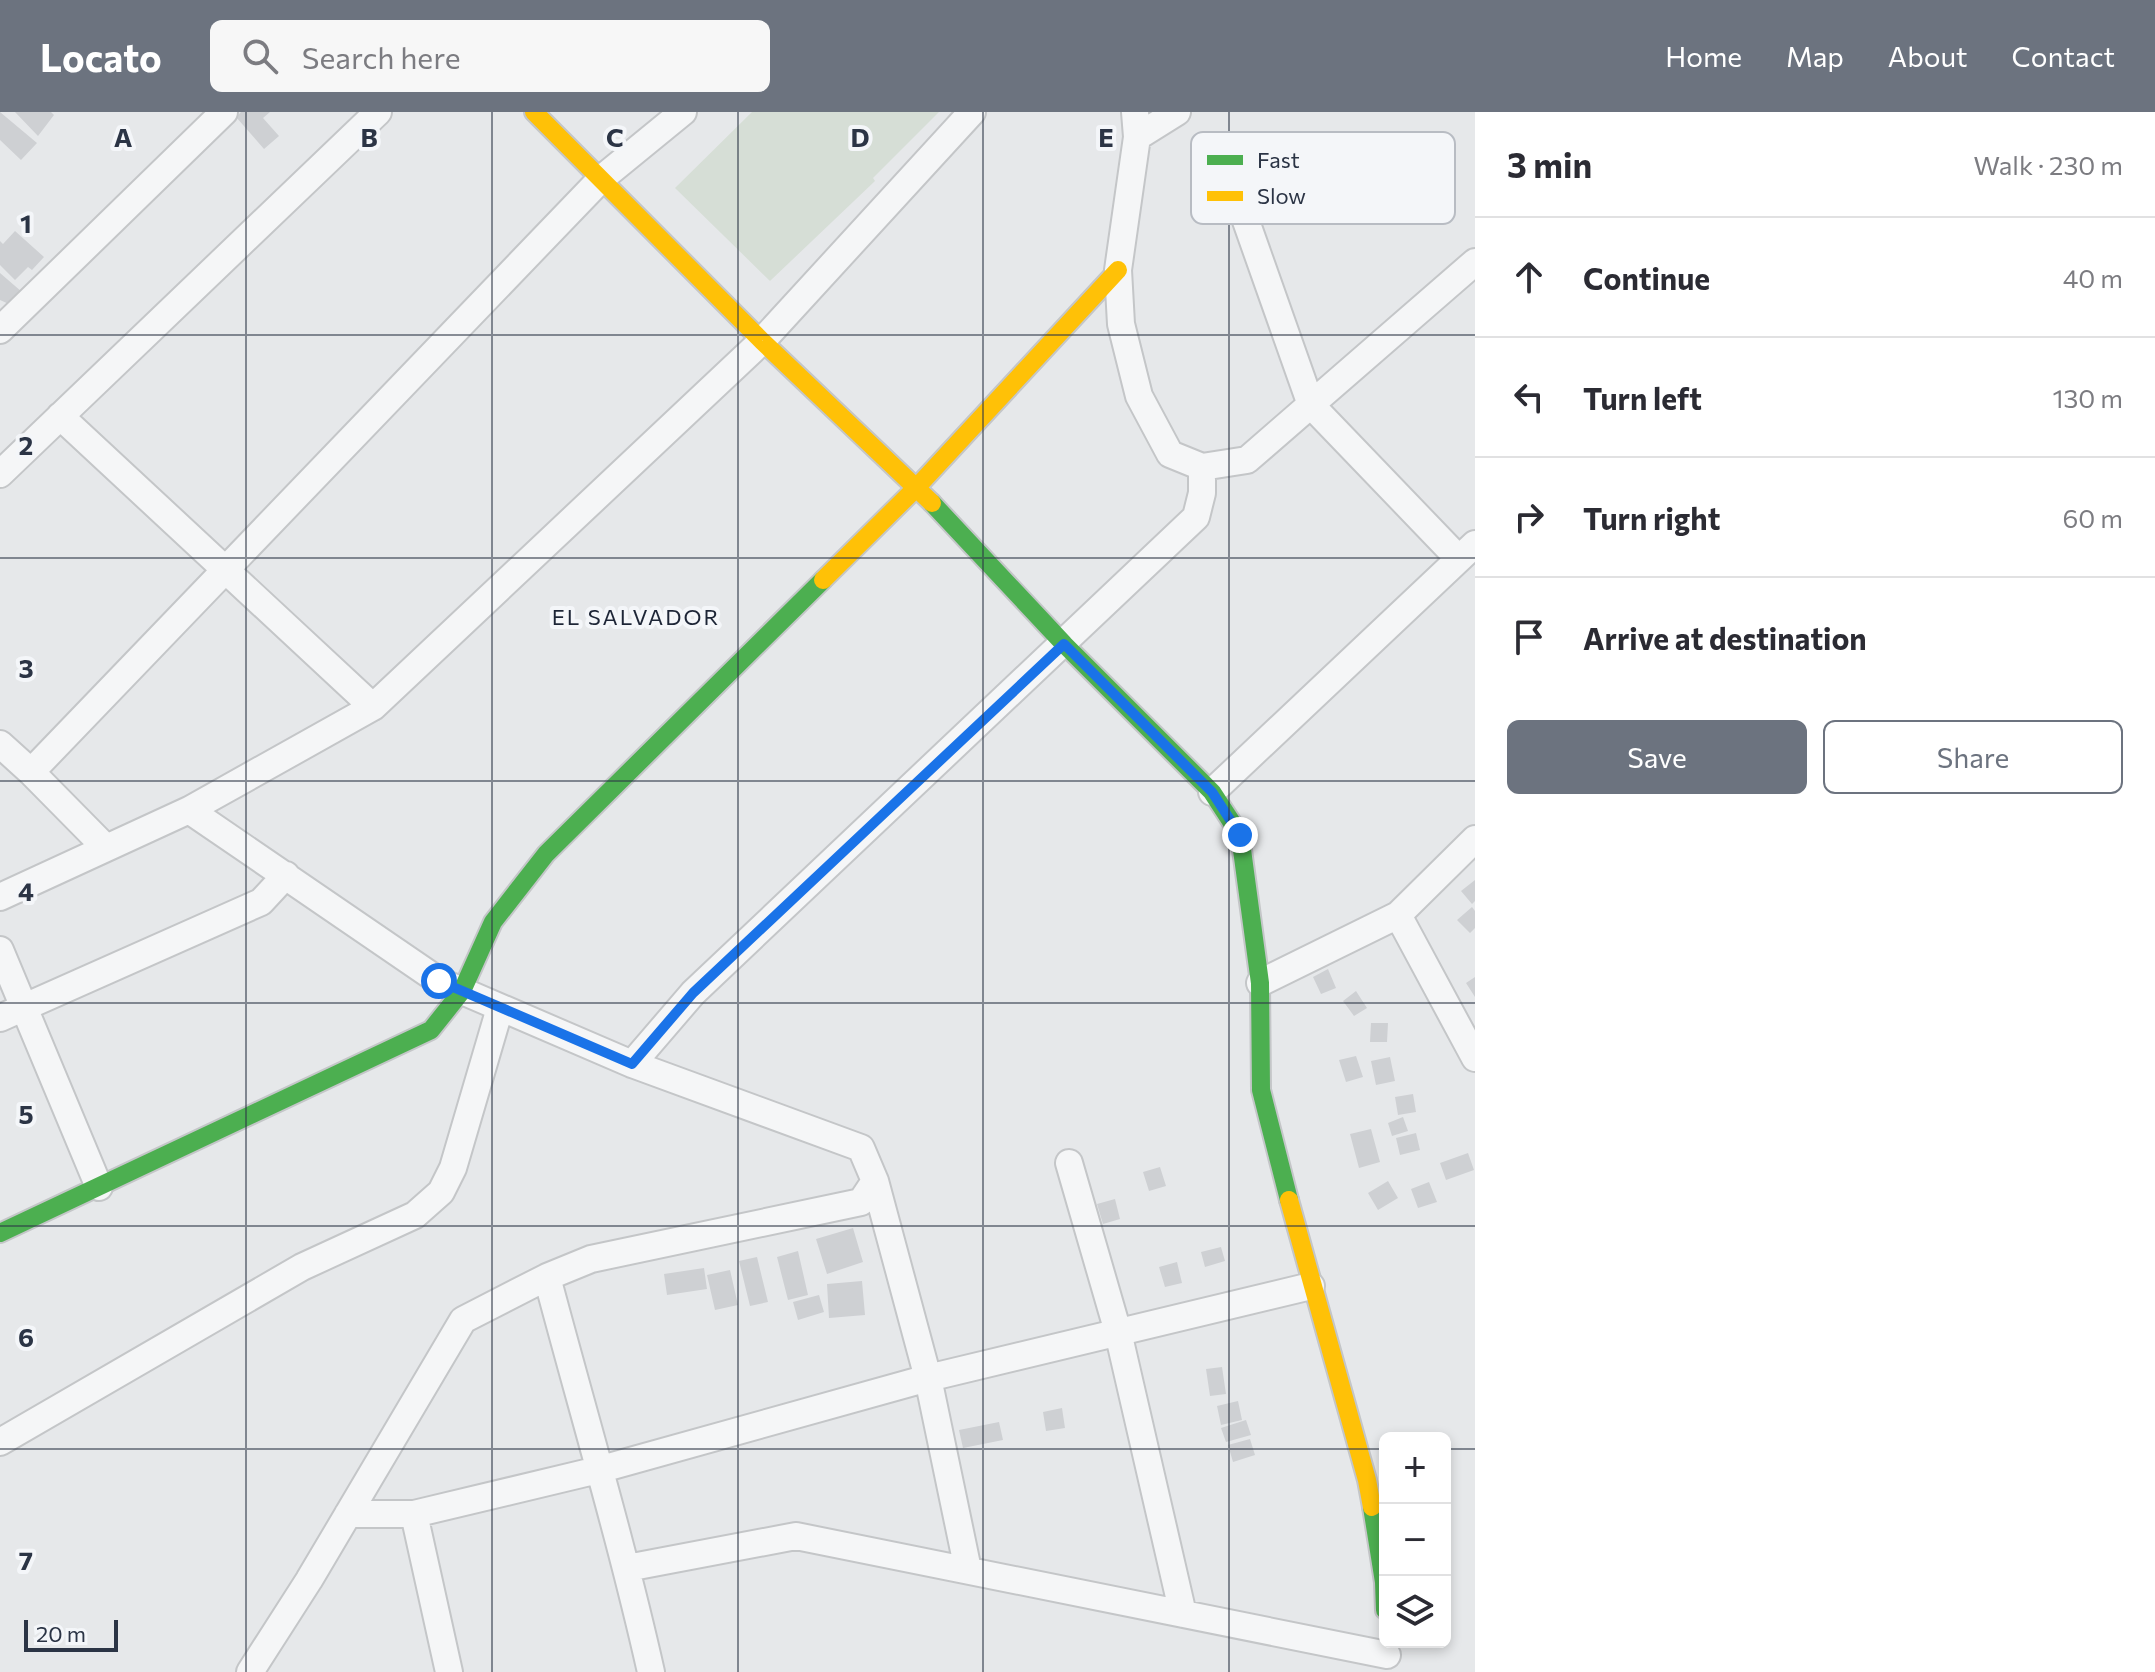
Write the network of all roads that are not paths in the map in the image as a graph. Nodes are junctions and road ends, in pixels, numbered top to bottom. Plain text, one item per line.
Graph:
1 (224, 112) edge
2 (378, 112) edge
3 (534, 112) edge
4 (683, 112) edge
5 (972, 112) edge
6 (1177, 112) edge
7 (1136, 125) edge
8 (601, 179) junction
9 (1247, 224) edge
10 (1475, 262) edge
11 (1118, 270) junction
12 (0, 330) edge
13 (762, 341) junction
14 (1311, 405) junction
15 (60, 416) junction
16 (1202, 467) junction
17 (0, 474) edge
18 (917, 487) junction
19 (1467, 552) edge
20 (226, 570) junction
21 (1064, 644) junction
22 (373, 707) junction
23 (0, 744) edge
24 (31, 772) junction
25 (1212, 792) junction
26 (189, 810) junction
27 (1475, 839) edge
28 (106, 848) junction
29 (286, 875) junction
30 (0, 897) edge
31 (1398, 915) junction
32 (0, 950) edge
33 (1260, 983) junction
34 (462, 991) junction
35 (500, 1008) junction
36 (12, 1013) edge
37 (1475, 1058) edge
38 (632, 1064) junction
39 (1069, 1163) dead end
40 (875, 1181) junction
41 (99, 1187) junction
42 (0, 1233) edge
43 (547, 1277) junction
44 (1311, 1286) junction
45 (1118, 1332) junction
46 (928, 1378) junction
47 (0, 1442) edge
48 (598, 1470) junction
49 (348, 1514) junction
50 (414, 1514) junction
51 (627, 1568) junction
52 (968, 1570) junction
53 (1383, 1576) edge
54 (1183, 1614) junction
55 (1386, 1656) edge
56 (250, 1672) edge
57 (449, 1672) edge
58 (651, 1672) edge

1 - 12 street
2 - 15 street
3 - 8 street
4 - 8 street
5 - 13 street
6 - 7 street
7 - 11 street
8 - 13 street
8 - 20 street
9 - 14 street
10 - 14 street
11 - 16 street
11 - 18 street
13 - 18 street
13 - 22 street
14 - 16 street
14 - 19 street
15 - 17 street
15 - 20 street
16 - 21 street
18 - 21 street
18 - 34 street
19 - 25 street
20 - 22 street
20 - 24 street
21 - 25 street
21 - 38 street
22 - 26 street
23 - 24 street
24 - 28 street
25 - 33 street
26 - 28 street
26 - 29 street
27 - 31 street
28 - 30 street
29 - 34 street
29 - 36 street
31 - 33 street
31 - 37 street
32 - 36 street
33 - 44 street
34 - 35 street
34 - 41 street
35 - 38 street
35 - 47 street
36 - 41 street
38 - 40 street
39 - 45 street
40 - 43 street
40 - 46 street
41 - 42 street
43 - 48 street
43 - 49 street
44 - 45 street
44 - 53 street
45 - 46 street
45 - 54 street
46 - 48 street
46 - 52 street
48 - 50 street
48 - 51 street
49 - 50 street
49 - 56 street
50 - 57 street
51 - 52 street
51 - 58 street
52 - 54 street
54 - 55 street

